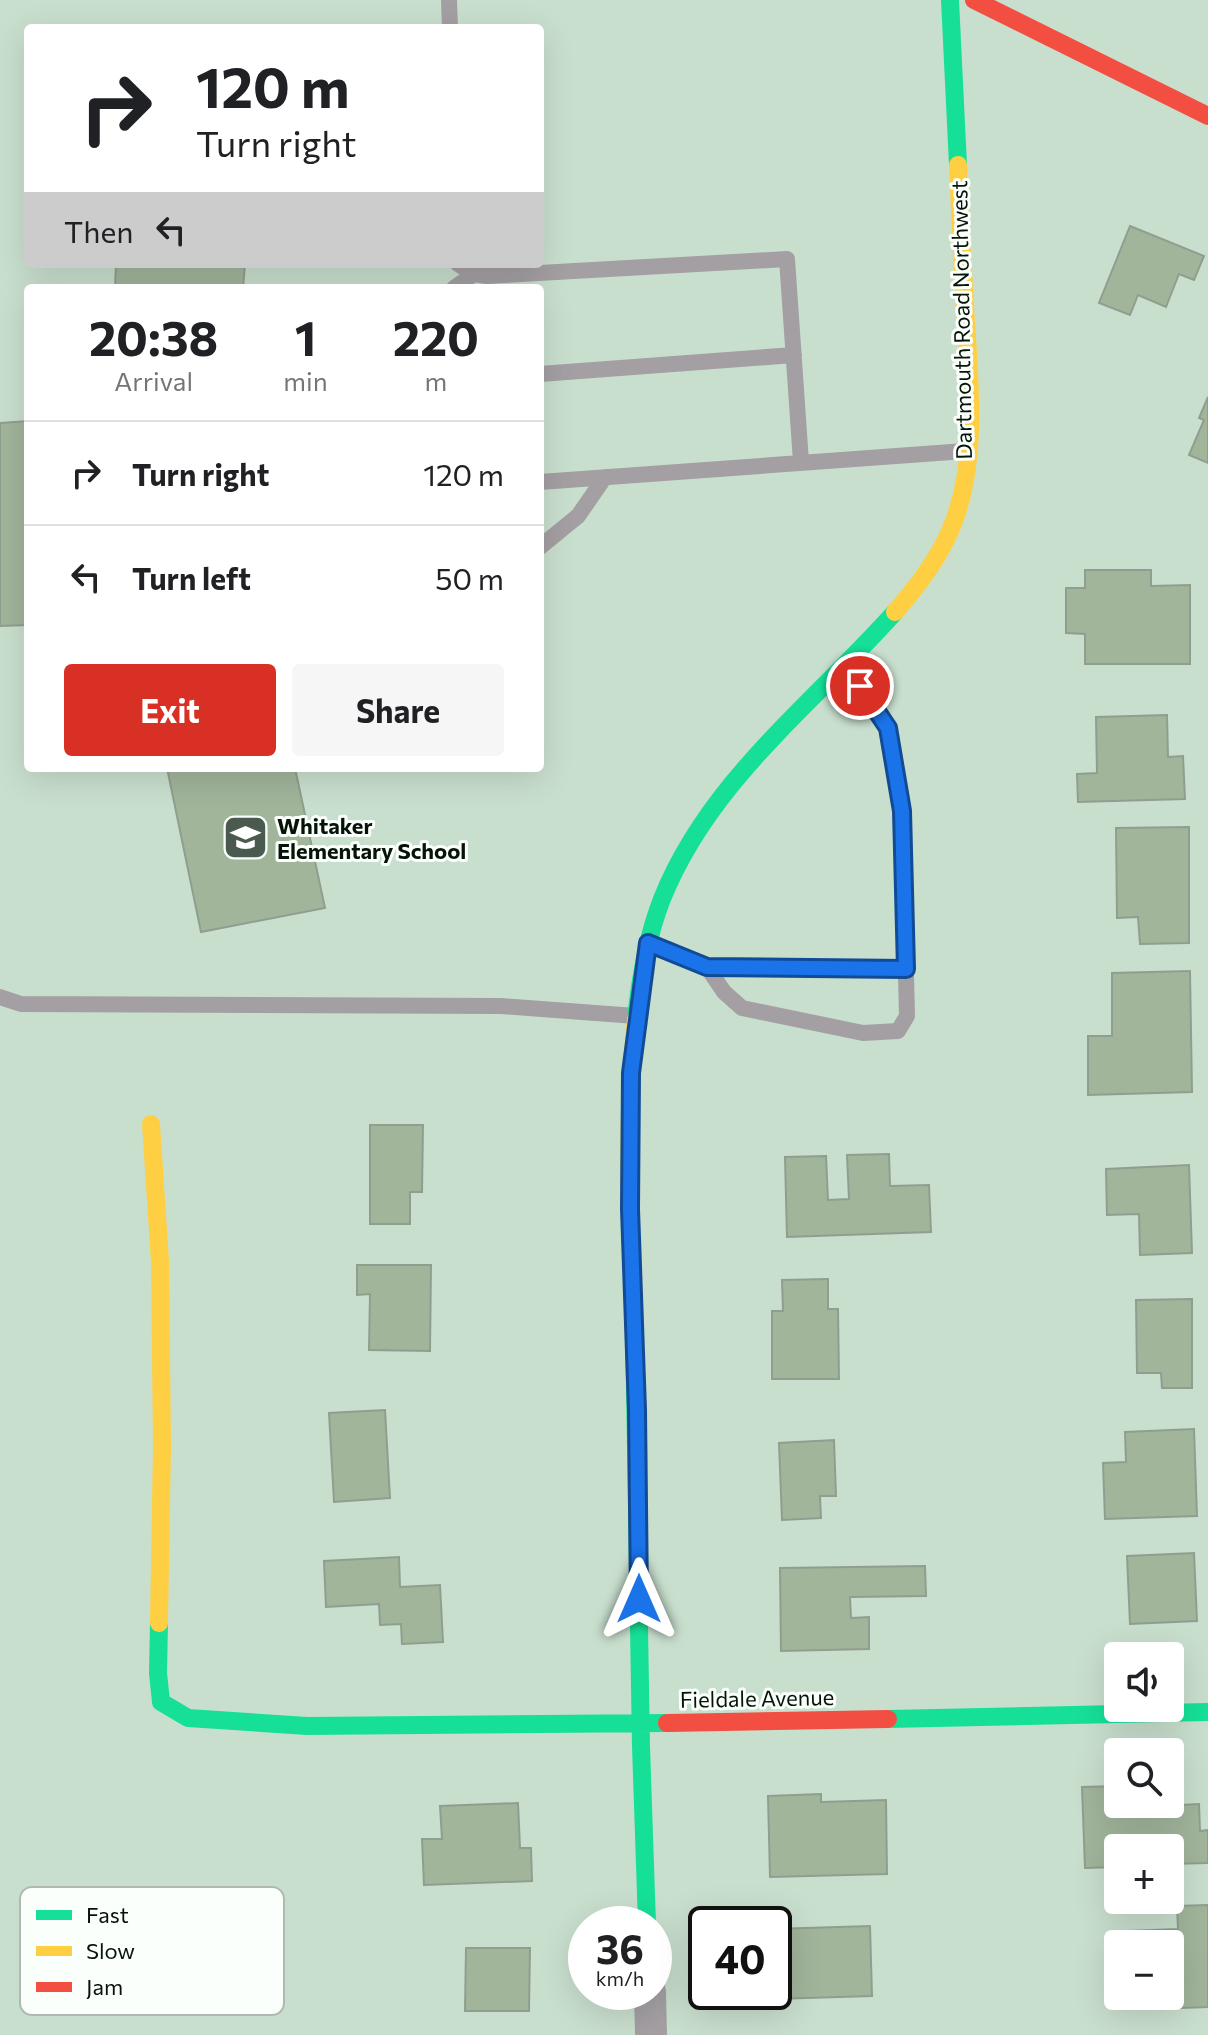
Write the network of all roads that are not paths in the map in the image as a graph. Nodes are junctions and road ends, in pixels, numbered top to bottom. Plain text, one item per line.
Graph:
1 (449, 0) edge
2 (950, 0) edge
3 (974, 0) edge
4 (450, 24) edge
5 (1208, 116) edge
6 (464, 268) edge
7 (474, 274) junction
8 (460, 284) edge
9 (794, 355) junction
10 (544, 374) edge
11 (967, 451) junction
12 (801, 462) junction
13 (605, 477) junction
14 (544, 482) edge
15 (544, 544) edge
16 (846, 665) junction
17 (648, 943) junction
18 (707, 967) junction
19 (906, 969) junction
20 (0, 997) edge
21 (637, 1016) junction
22 (151, 1124) dead end
23 (1208, 1712) edge
24 (640, 1724) junction
25 (646, 1906) edge
26 (650, 2010) edge
27 (651, 2035) edge

1 - 4 lane
2 - 11 street, Dartmouth Road Northwest
3 - 5 street
6 - 7 lane
7 - 8 lane
7 - 9 lane
9 - 10 lane
9 - 12 lane
11 - 12 lane
11 - 16 street, Dartmouth Road Northwest
12 - 13 lane
13 - 14 lane
13 - 15 lane
16 - 17 street, Dartmouth Road Northwest
16 - 19 lane
17 - 18 lane
17 - 21 street, Dartmouth Road Northwest
18 - 19 lane
18 - 19 lane
20 - 21 lane
21 - 24 street, Dartmouth Road Northwest
22 - 24 street, Fieldale Avenue
23 - 24 street, Fieldale Avenue
24 - 25 street, Dartmouth Road Northwest
26 - 27 street

